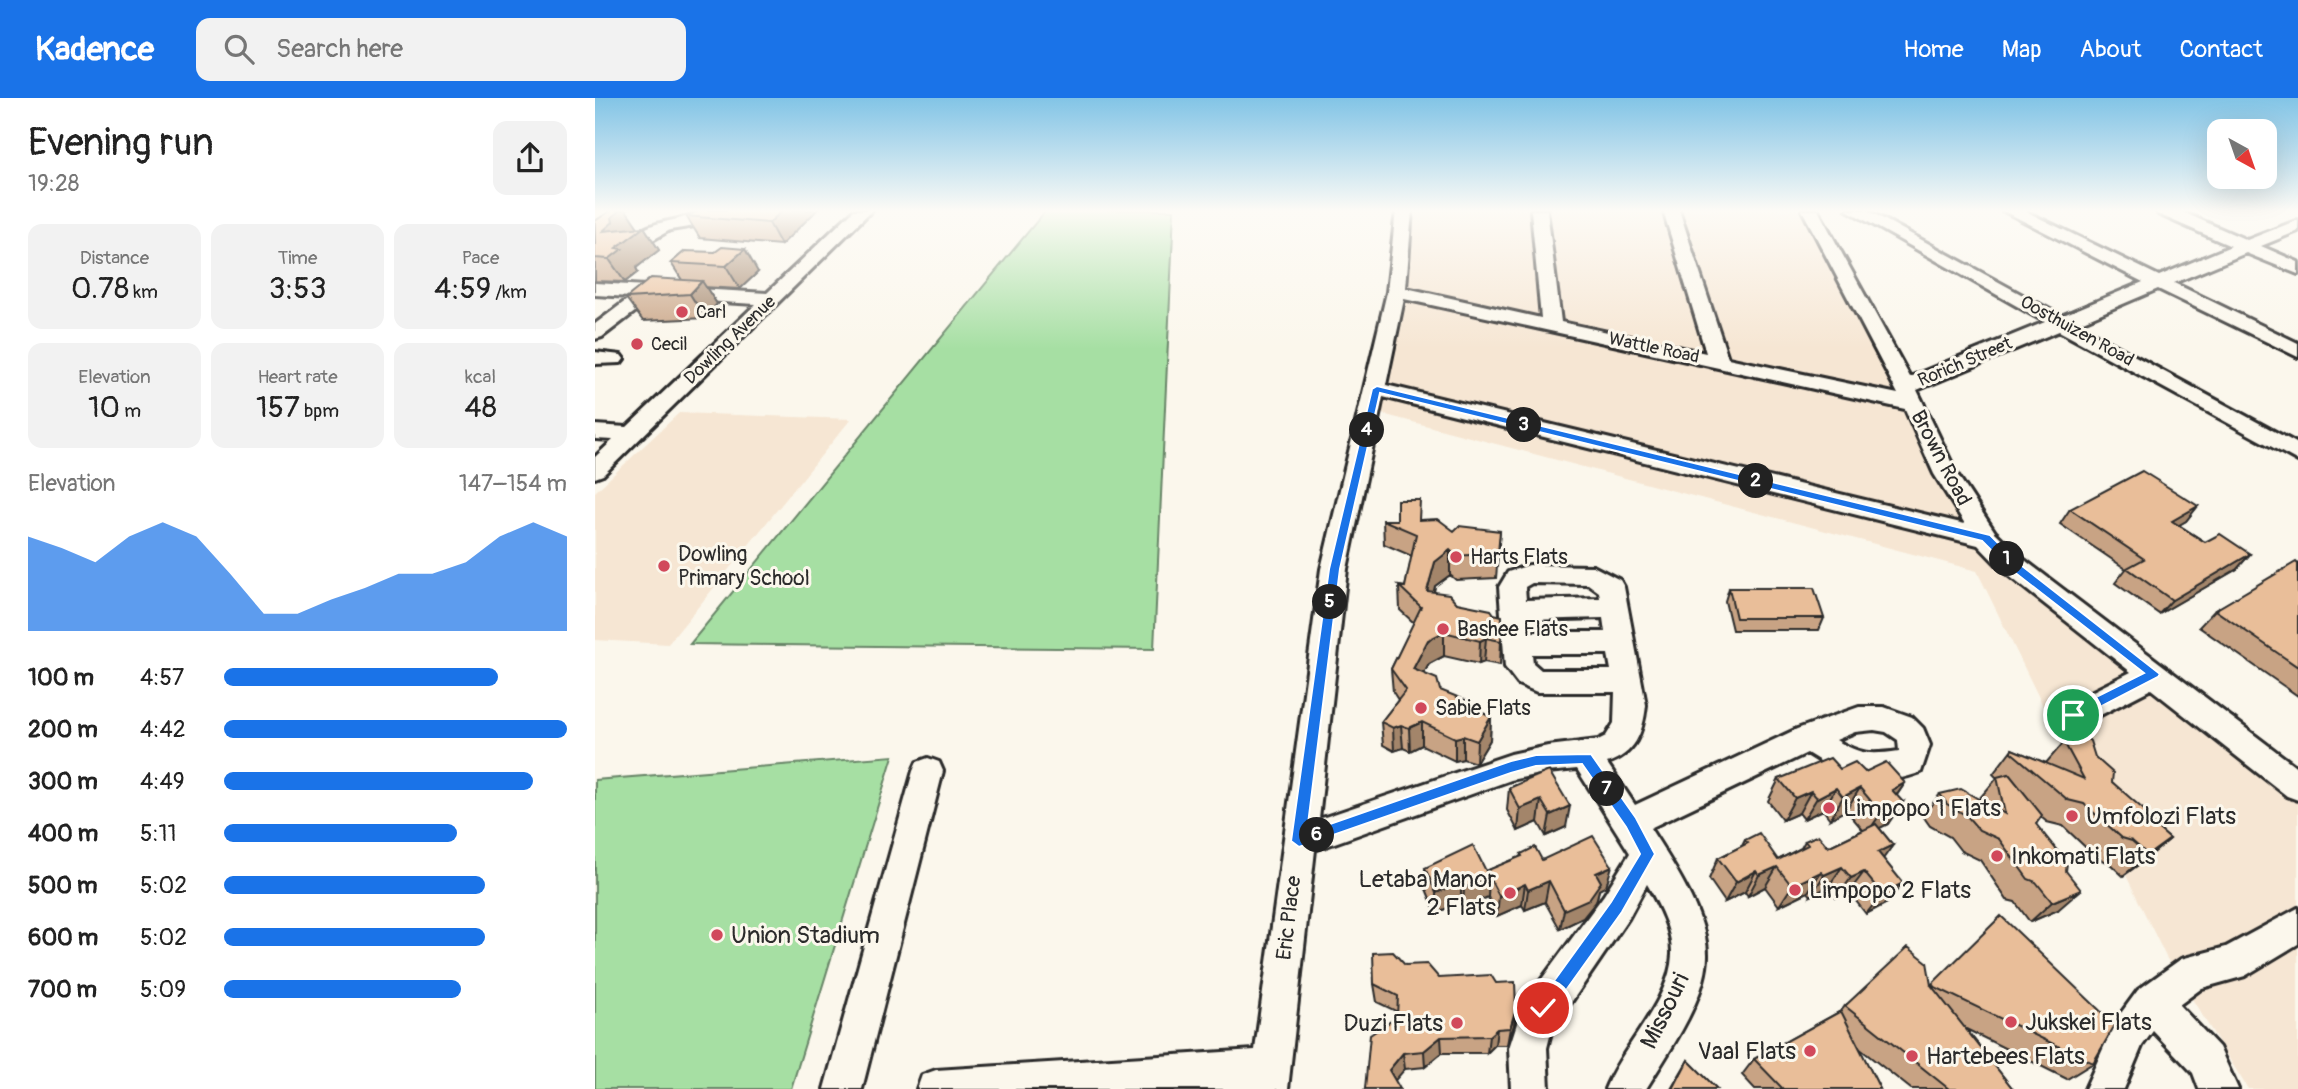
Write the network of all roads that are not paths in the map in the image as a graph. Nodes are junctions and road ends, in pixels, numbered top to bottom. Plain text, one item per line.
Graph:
1 (816, 256) edge
2 (1399, 256) edge
3 (1544, 256) edge
4 (1686, 256) edge
5 (1834, 256) edge
6 (1940, 256) edge
7 (2105, 256) edge
8 (2221, 256) edge
9 (2269, 256) edge
10 (2298, 269) edge
11 (2158, 282) junction
12 (595, 289) edge
13 (1396, 292) junction
14 (648, 293) junction
15 (772, 299) junction
16 (2061, 322) junction
17 (1552, 326) junction
18 (595, 333) edge
19 (2298, 351) edge
20 (1719, 362) junction
21 (1377, 389) junction
22 (1908, 396) junction
23 (595, 432) edge
24 (632, 434) junction
25 (2298, 454) edge
26 (595, 470) edge
27 (1986, 538) junction
28 (1517, 643) junction
29 (1620, 643) junction
30 (2154, 674) junction
31 (1627, 681) junction
32 (2073, 715) dead end
33 (1808, 738) dead end
34 (1586, 758) junction
35 (928, 771) dead end
36 (2298, 786) edge
37 (1631, 822) junction
38 (1299, 841) junction
39 (1647, 854) junction
40 (2298, 925) edge
41 (2194, 972) joint
42 (2151, 1003) junction
43 (1270, 1078) edge
44 (2112, 1086) edge
45 (842, 1089) edge
46 (936, 1089) edge
47 (1530, 1089) edge
48 (1624, 1089) edge
49 (2219, 1089) edge

1 - 15 street, Dowling Avenue
2 - 13 street, Eric Place
3 - 17 street
4 - 20 street
5 - 22 street, Brown Road
6 - 16 street, Oosthuizen Road
7 - 11 street
8 - 11 street, Rorich Street
9 - 10 street
11 - 16 street, Rorich Street
11 - 19 street
12 - 14 street
13 - 17 street, Wattle Road
13 - 21 street, Eric Place
14 - 15 street
14 - 18 street
15 - 24 street, Dowling Avenue
16 - 22 street, Rorich Street
16 - 25 street, Oosthuizen Road
17 - 20 street, Wattle Road
20 - 22 street, Wattle Road
21 - 27 street
21 - 38 street, Eric Place
22 - 27 street, Brown Road
23 - 24 street
24 - 26 street, Dowling Avenue
27 - 30 street, Brown Road
28 - 29 street
28 - 29 street
28 - 31 street
29 - 31 street
30 - 32 street
30 - 36 street, Brown Road
31 - 34 street
33 - 37 street
34 - 37 street, Missouri
34 - 38 street
35 - 45 street
37 - 39 street, Missouri
38 - 43 street, Eric Place
39 - 47 street
39 - 48 street, Missouri
40 - 41 street
41 - 42 street
42 - 44 street
42 - 49 street
43 - 46 street

